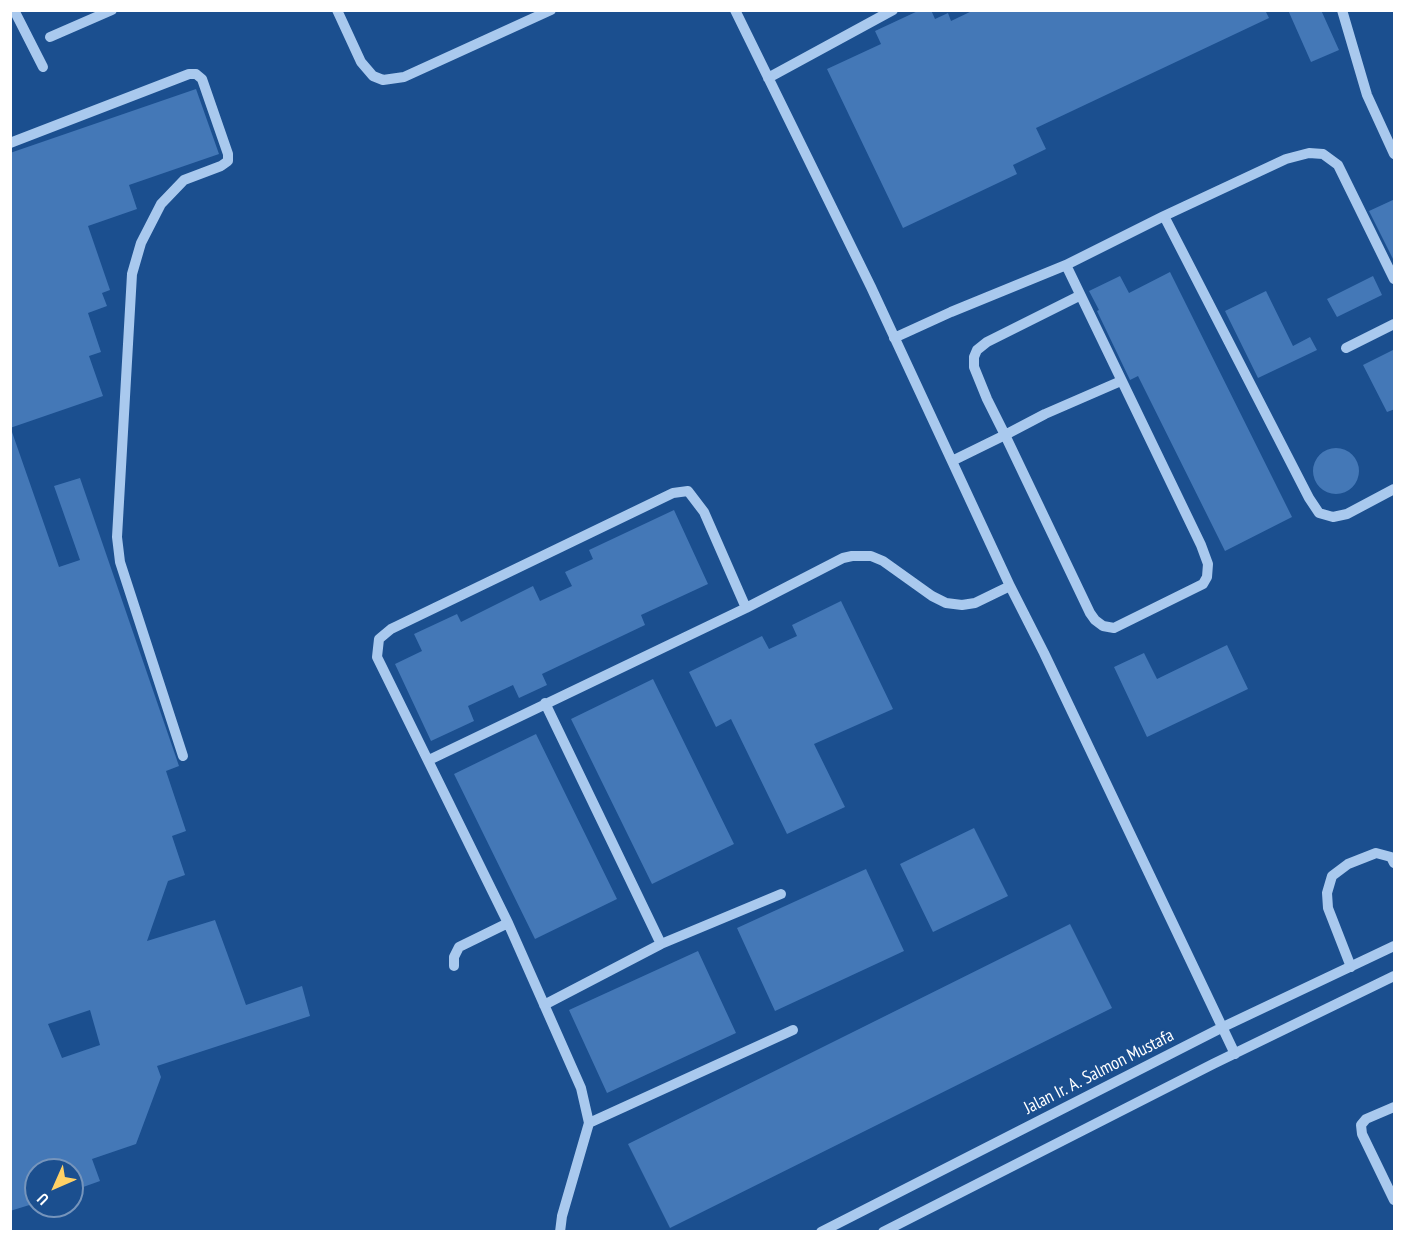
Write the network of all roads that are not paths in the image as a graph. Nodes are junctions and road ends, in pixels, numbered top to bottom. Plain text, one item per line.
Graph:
1 (14, 10) edge
2 (112, 10) edge
3 (337, 10) edge
4 (551, 10) edge
5 (735, 10) edge
6 (893, 10) edge
7 (1342, 10) edge
8 (50, 37) dead end
9 (43, 67) dead end
10 (768, 78) junction
11 (10, 143) edge
12 (1395, 154) edge
13 (1164, 216) junction
14 (1066, 265) junction
15 (1395, 279) edge
16 (1079, 296) junction
17 (1395, 324) edge
18 (894, 338) junction
19 (1346, 348) dead end
20 (1121, 381) junction
21 (1005, 435) junction
22 (952, 461) junction
23 (1395, 489) edge
24 (1010, 586) junction
25 (746, 608) junction
26 (545, 703) junction
27 (183, 756) dead end
28 (429, 760) junction
29 (1395, 863) edge
30 (781, 894) dead end
31 (508, 923) junction
32 (661, 944) junction
33 (1395, 946) edge
34 (454, 966) dead end
35 (1351, 967) junction
36 (1395, 976) edge
37 (544, 1005) junction
38 (1223, 1027) junction
39 (793, 1030) dead end
40 (1235, 1054) junction
41 (1395, 1107) edge
42 (589, 1123) junction
43 (1394, 1196) edge
44 (560, 1232) edge
45 (821, 1232) edge
46 (883, 1232) edge

1 - 9 street
2 - 8 street
3 - 4 street
5 - 10 street
6 - 10 street
7 - 12 street
10 - 18 street
11 - 27 street
13 - 14 street
13 - 15 street
13 - 23 street
14 - 16 street
14 - 18 street
16 - 20 street
16 - 21 street
17 - 19 street
18 - 22 street
20 - 21 street
20 - 21 street
21 - 22 street
22 - 24 street
24 - 25 street
24 - 38 street
25 - 26 street
25 - 28 street
26 - 28 street
26 - 32 street
28 - 31 street
29 - 35 street
30 - 32 street
31 - 34 street
31 - 37 street
32 - 37 street
33 - 35 street, Jalan Ir. A. Salmon Mustafa
35 - 38 street, Jalan Ir. A. Salmon Mustafa
36 - 40 street
37 - 42 street
38 - 40 street
38 - 45 street, Jalan Ir. A. Salmon Mustafa
39 - 42 street
40 - 46 street
41 - 43 street
42 - 44 street

